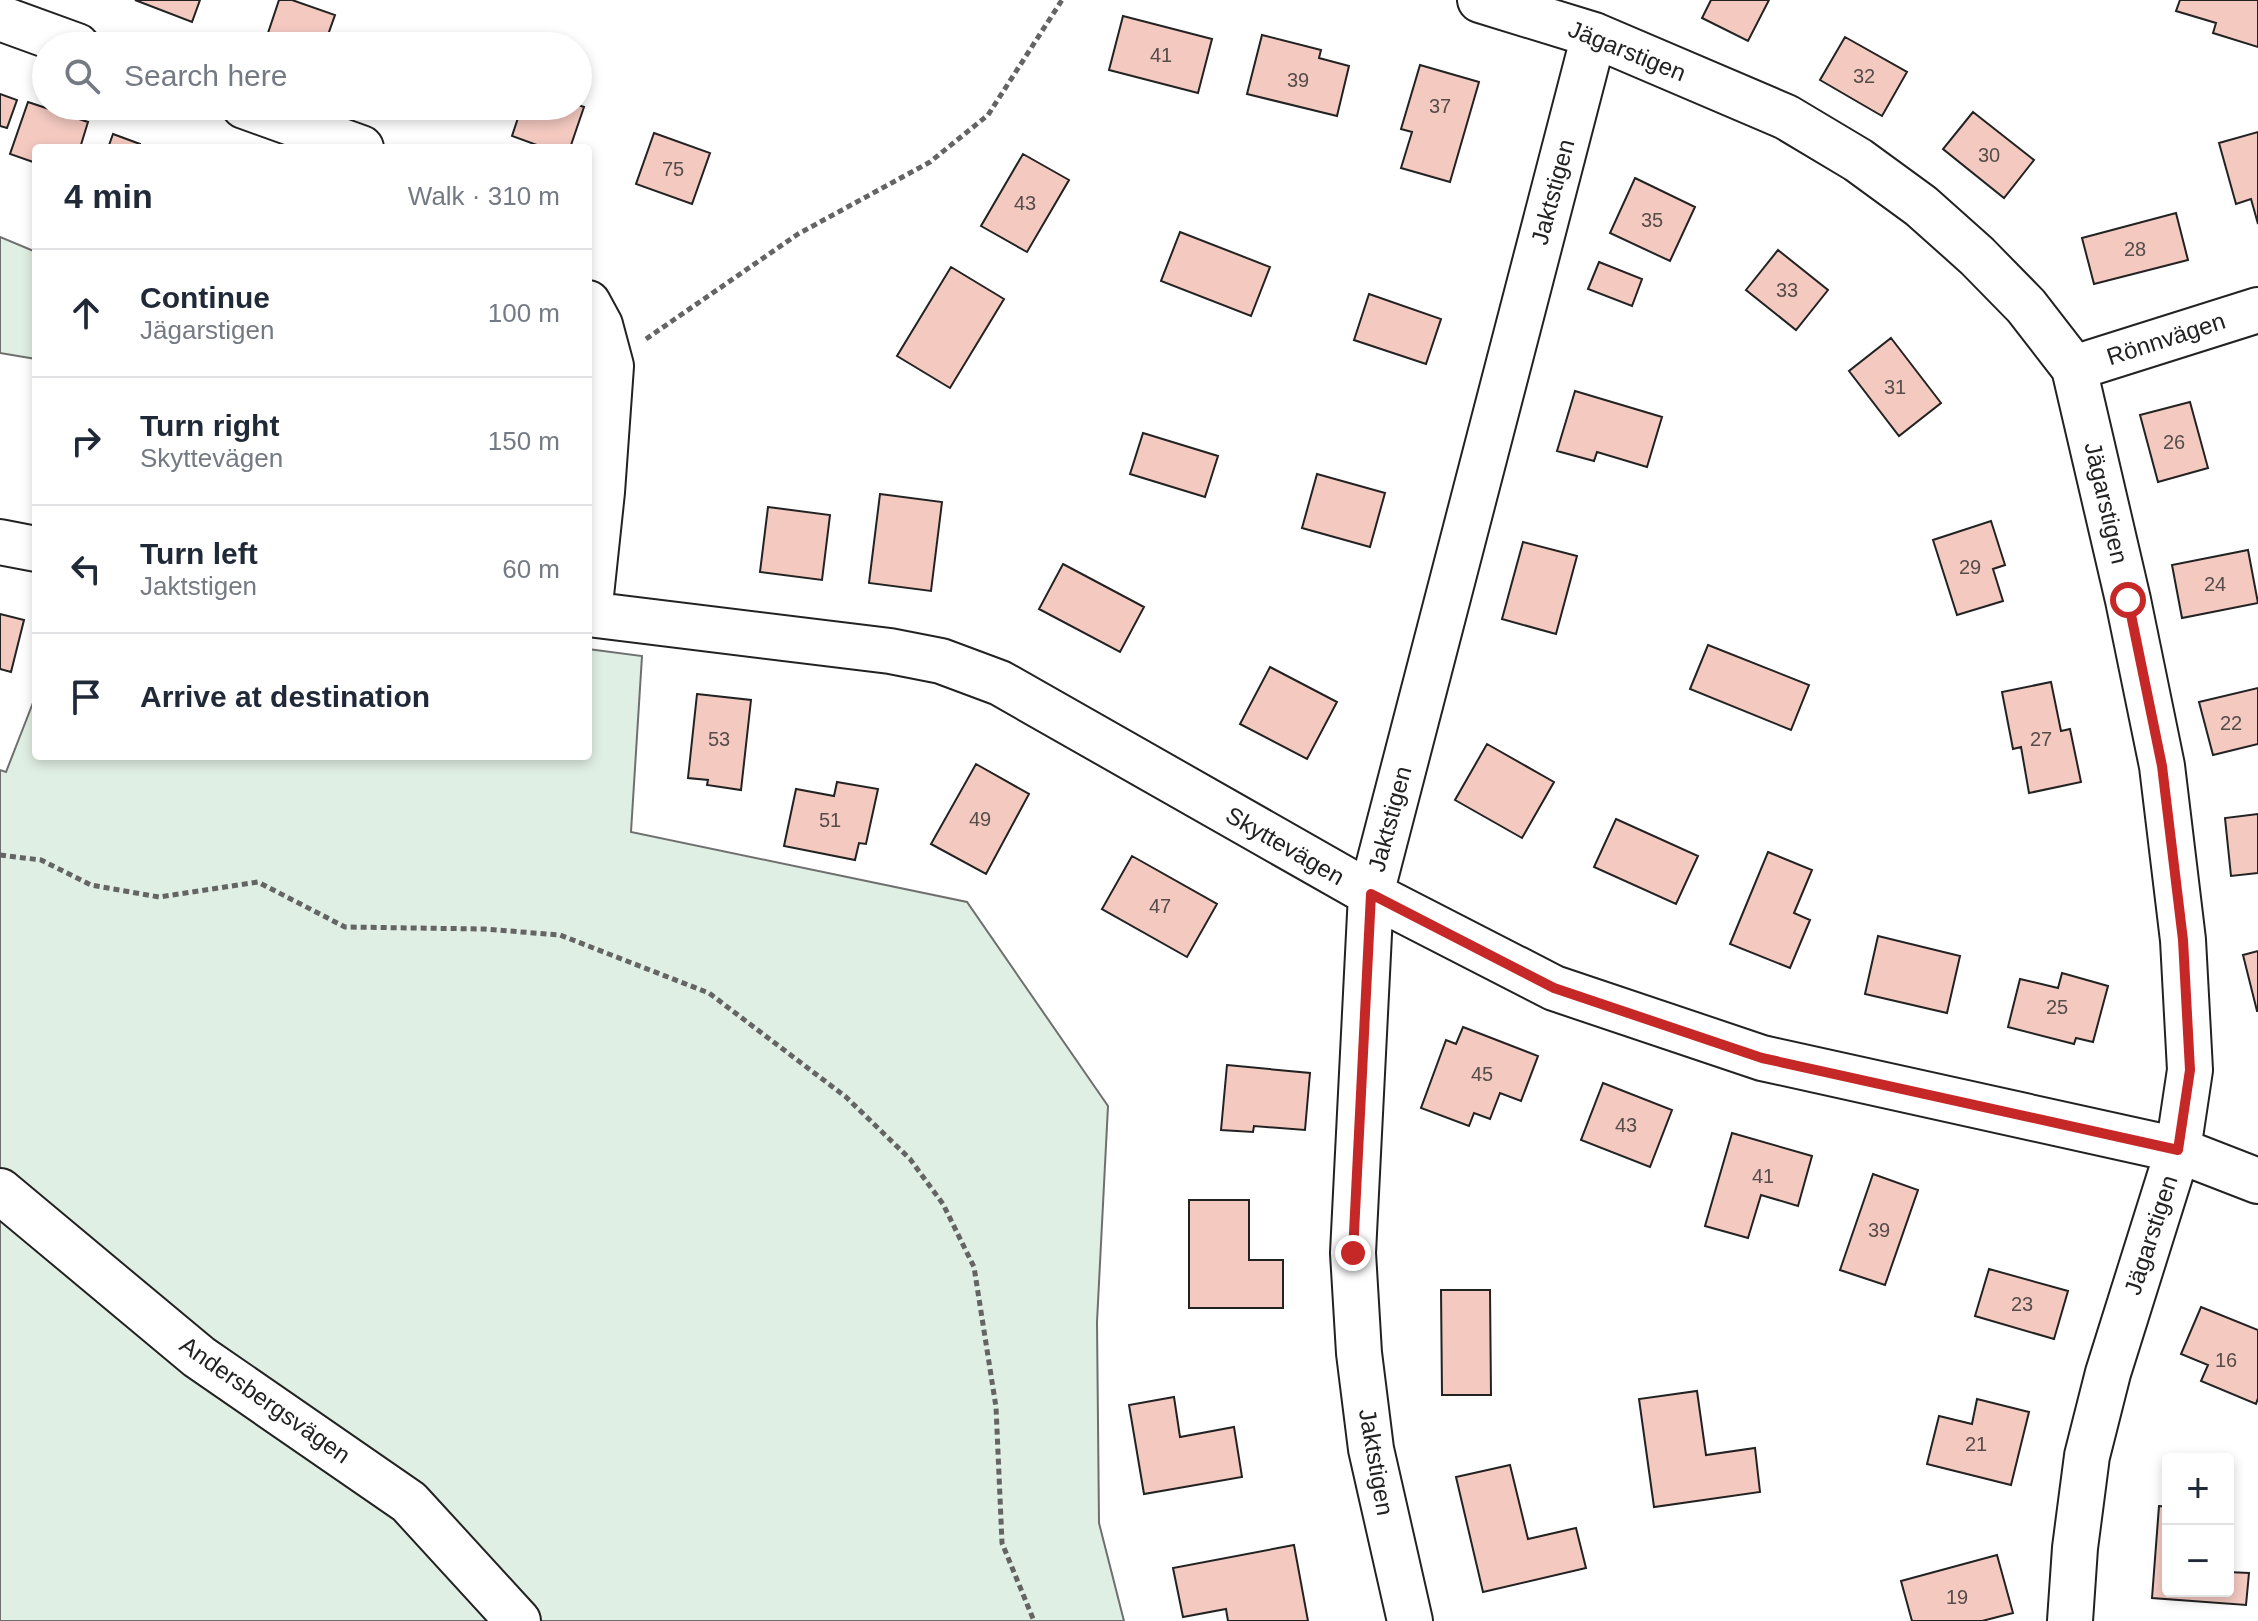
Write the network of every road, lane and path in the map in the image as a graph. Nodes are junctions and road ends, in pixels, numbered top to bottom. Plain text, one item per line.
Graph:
1 (1062, 0) edge
2 (1480, 0) edge
3 (0, 18) edge
4 (38, 32) edge
5 (1594, 35) junction
6 (283, 120) edge
7 (350, 144) edge
8 (592, 310) edge
9 (2258, 310) edge
10 (611, 366) junction
11 (2074, 368) junction
12 (0, 542) edge
13 (32, 548) edge
14 (592, 579) edge
15 (592, 614) edge
16 (0, 855) edge
17 (1371, 894) junction
18 (2178, 1150) junction
19 (2258, 1181) edge
20 (0, 1191) edge
21 (518, 1621) edge
22 (1034, 1621) edge
23 (1410, 1621) edge
24 (2070, 1621) edge

1 - 10 path
2 - 5 street, Jägarstigen
3 - 4 street
5 - 11 street, Jägarstigen
5 - 17 street, Jaktstigen
6 - 7 street
8 - 10 street
9 - 11 street, Rönnvägen
10 - 14 street
11 - 18 street, Jägarstigen
12 - 13 street
15 - 17 street, Skyttevägen
16 - 22 path
17 - 18 street, Skyttevägen
17 - 23 street, Jaktstigen
18 - 19 street, Skyttevägen
18 - 24 street, Jägarstigen
20 - 21 street, Andersbergsvägen

